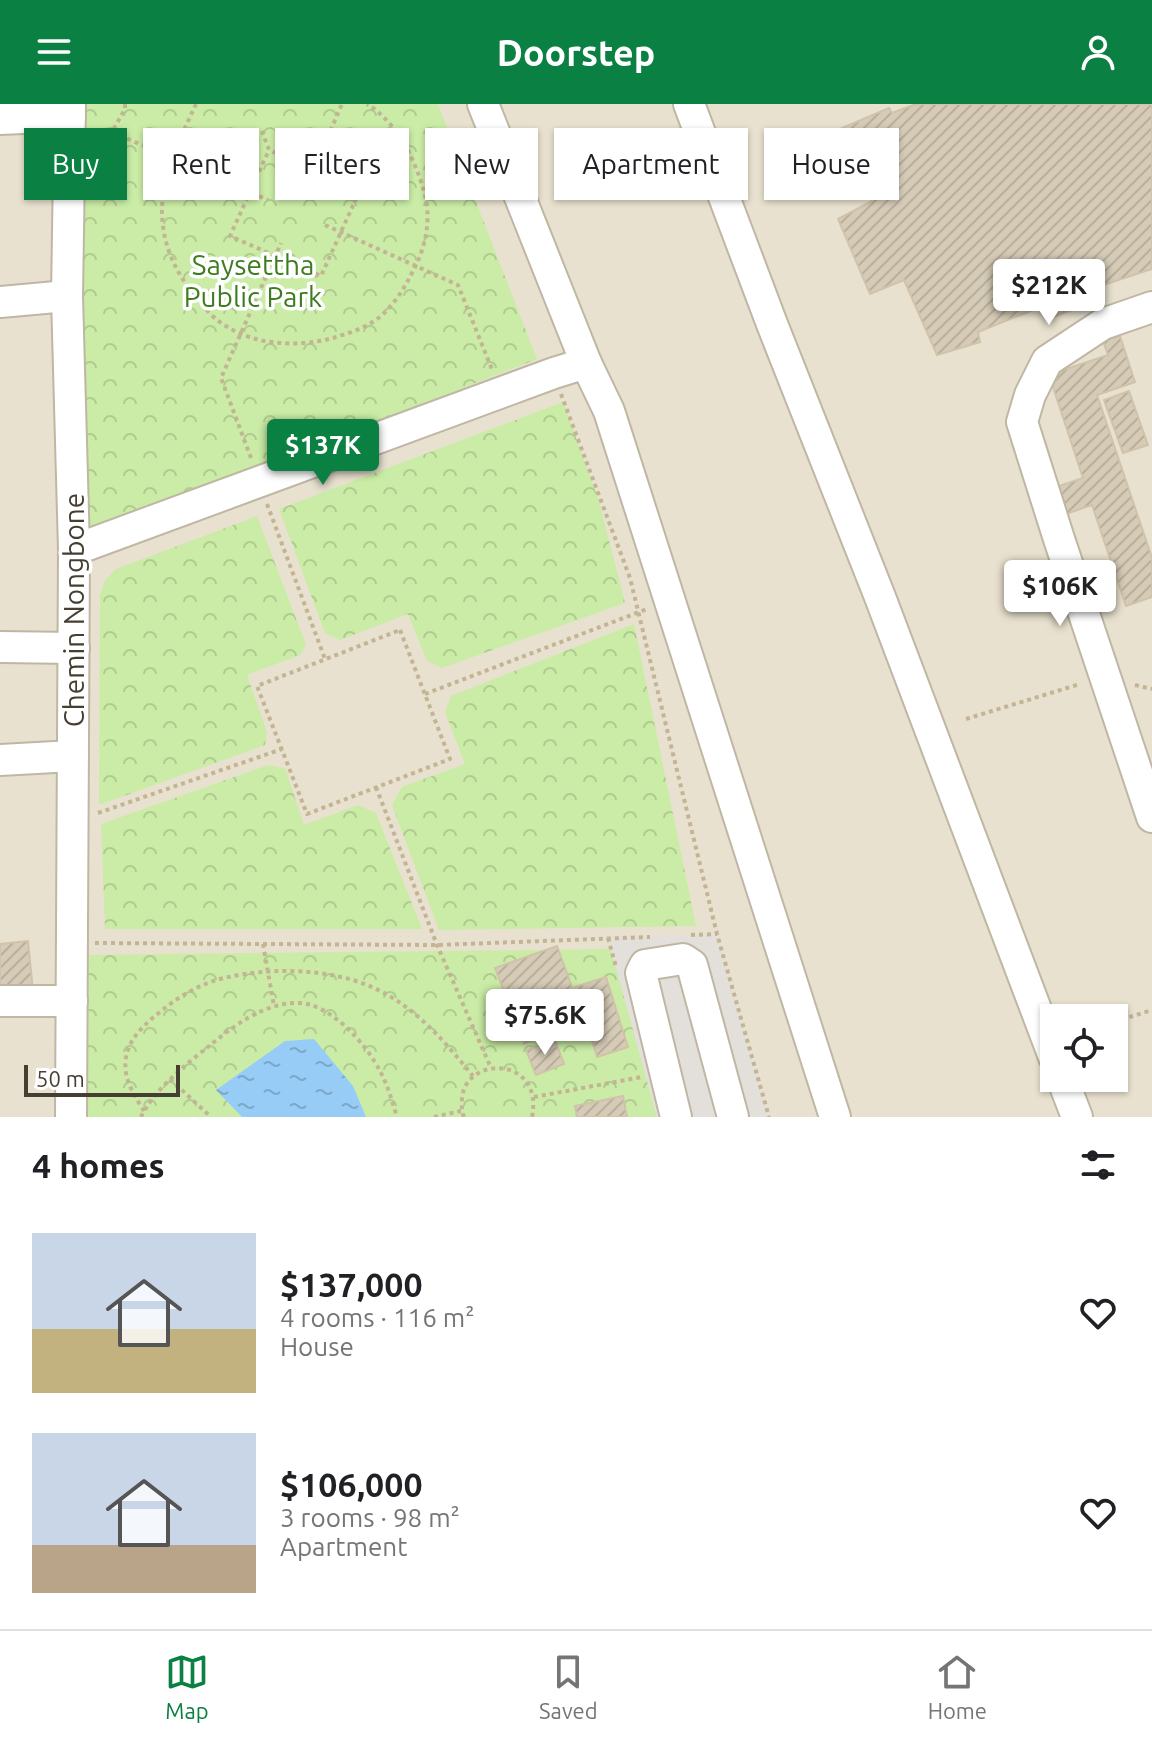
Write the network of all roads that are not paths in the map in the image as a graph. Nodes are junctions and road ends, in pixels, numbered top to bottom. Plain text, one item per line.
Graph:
1 (483, 104) edge
2 (689, 104) edge
3 (70, 110) edge
4 (0, 119) edge
5 (67, 296) junction
6 (0, 302) edge
7 (1152, 307) edge
8 (586, 363) junction
9 (74, 550) junction
10 (0, 647) edge
11 (74, 648) junction
12 (73, 756) junction
13 (0, 760) edge
14 (1152, 817) edge
15 (0, 1001) edge
16 (72, 1001) junction
17 (1040, 1020) edge
18 (1067, 1092) edge
19 (71, 1117) edge
20 (676, 1117) edge
21 (733, 1117) edge
22 (835, 1117) edge
23 (1077, 1117) edge

1 - 8 street
2 - 17 street
3 - 4 street
3 - 5 street, Chemin Nongbone
5 - 6 street
5 - 9 street, Chemin Nongbone
7 - 14 street
8 - 9 street
8 - 22 street
9 - 11 street, Chemin Nongbone
10 - 11 street
11 - 12 street, Chemin Nongbone
12 - 13 street
12 - 16 street, Chemin Nongbone
15 - 16 street
16 - 19 street, Chemin Nongbone
18 - 23 street
20 - 21 street

